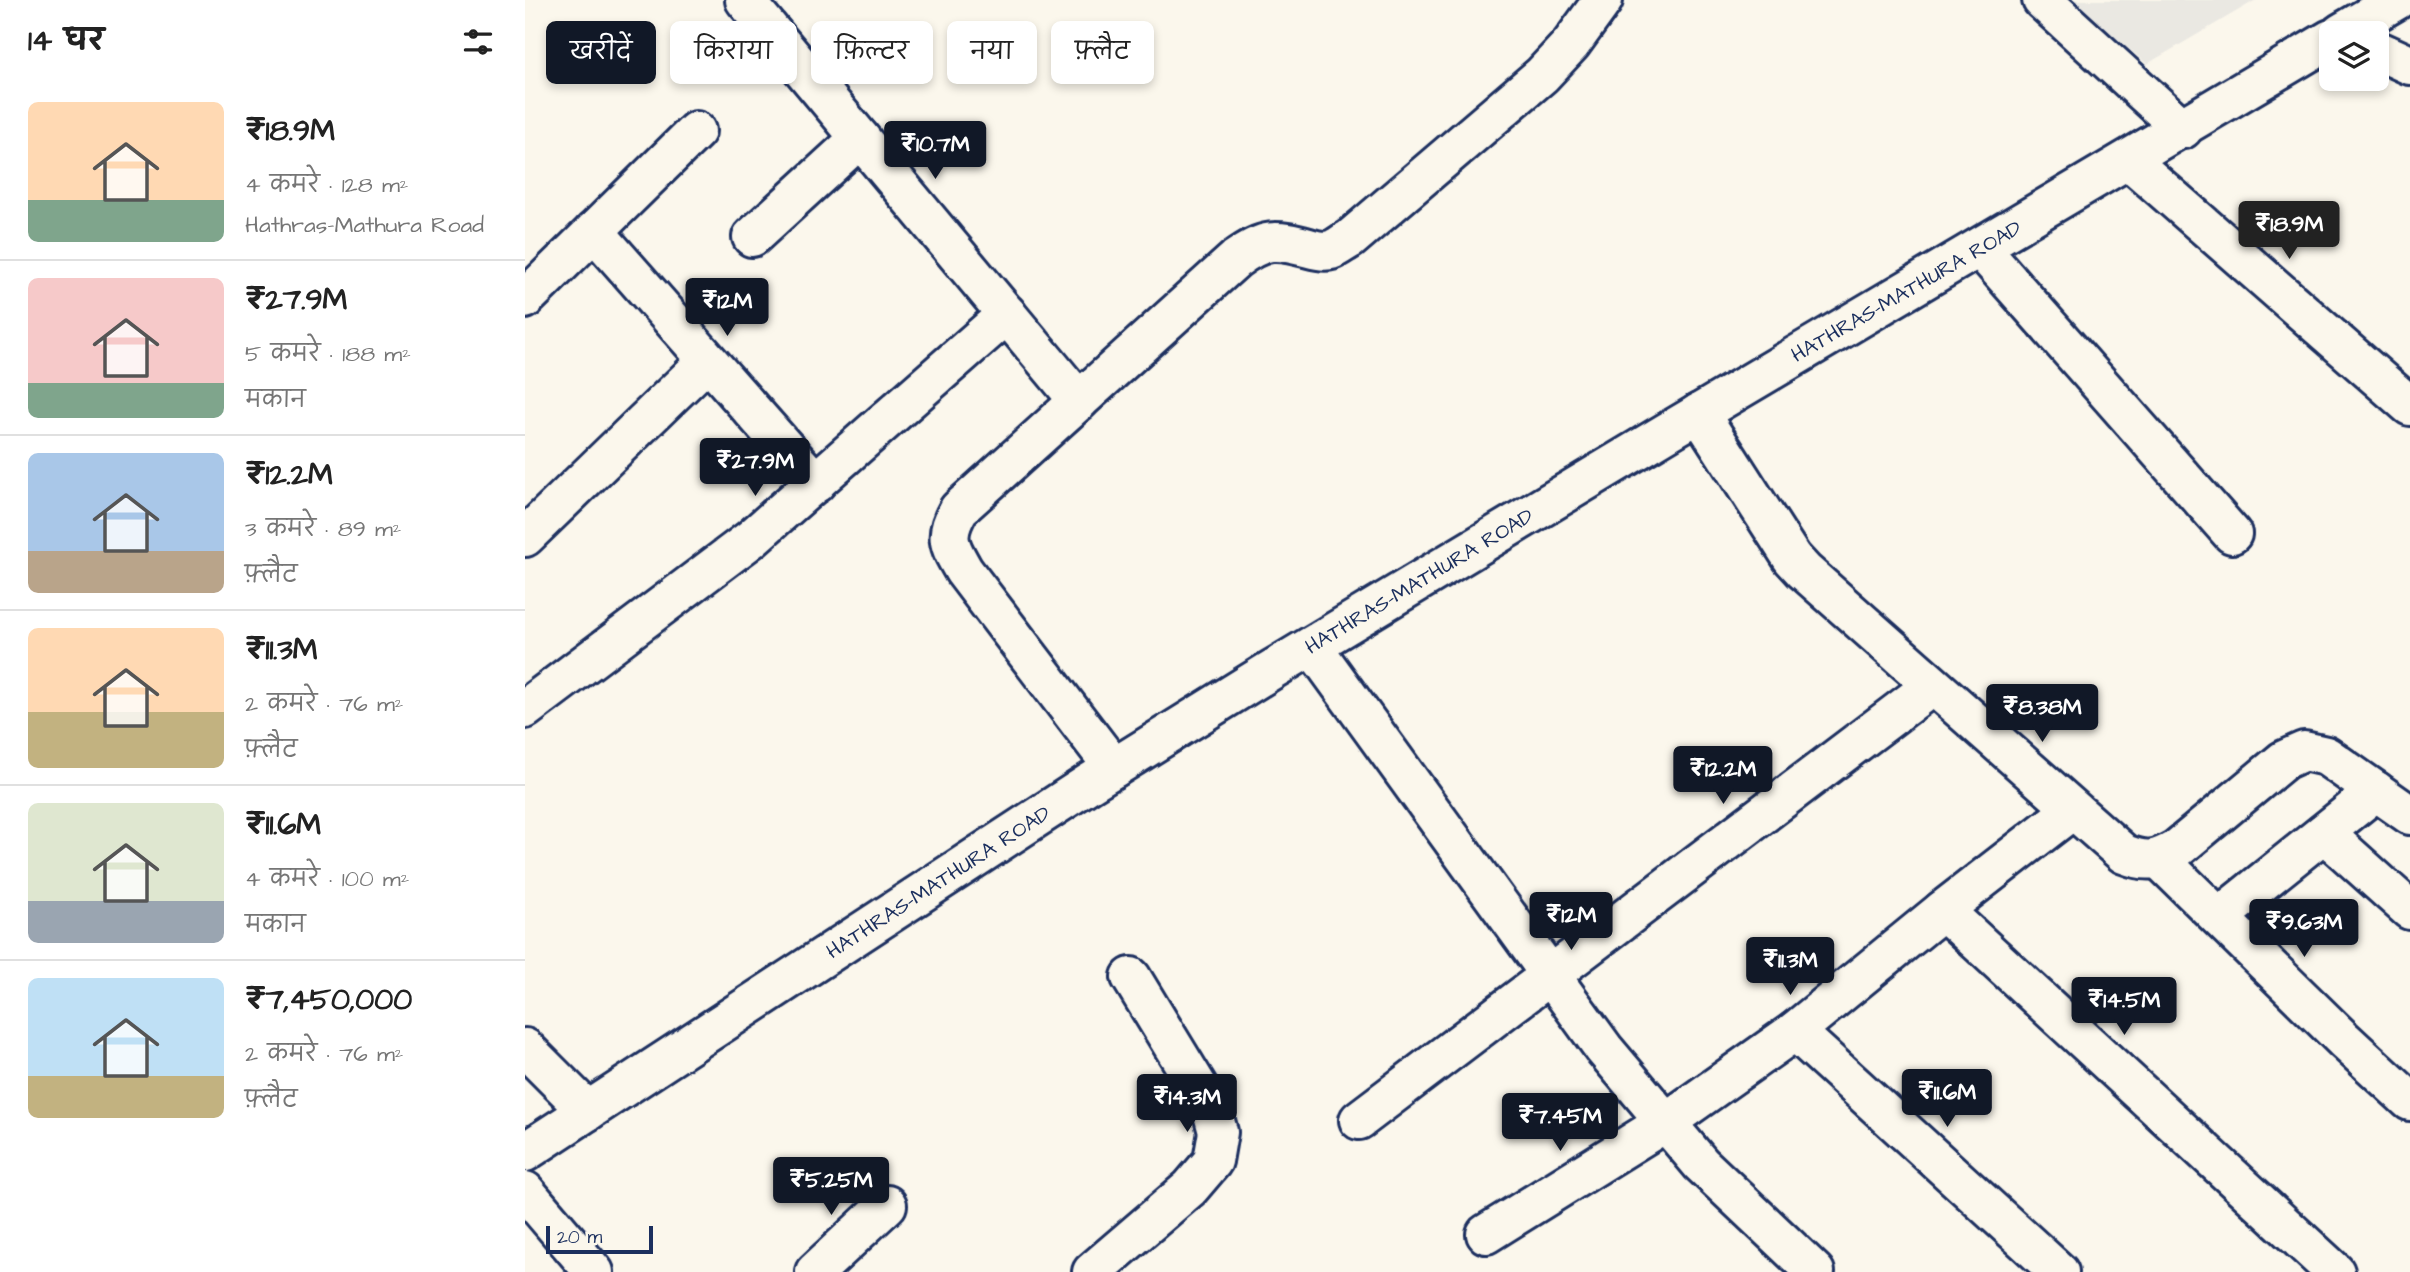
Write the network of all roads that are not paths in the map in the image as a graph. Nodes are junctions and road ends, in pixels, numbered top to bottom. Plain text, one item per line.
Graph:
1 (745, 0) edge
2 (1603, 0) edge
3 (2042, 0) edge
4 (2397, 0) edge
5 (2361, 21) edge
6 (2319, 47) edge
7 (2389, 55) edge
8 (2410, 65) edge
9 (2183, 129) junction
10 (696, 131) dead end
11 (860, 138) junction
12 (2129, 160) junction
13 (594, 231) junction
14 (752, 237) dead end
15 (1980, 248) junction
16 (525, 299) edge
17 (1007, 314) junction
18 (707, 361) junction
19 (1079, 401) junction
20 (2410, 406) edge
21 (1699, 413) junction
22 (815, 484) junction
23 (2232, 534) dead end
24 (525, 537) edge
25 (1312, 646) junction
26 (1932, 686) junction
27 (525, 709) edge
28 (1114, 768) junction
29 (2376, 791) junction
30 (2072, 810) junction
31 (2410, 815) edge
32 (2324, 833) junction
33 (2159, 859) junction
34 (1943, 910) junction
35 (2410, 910) edge
36 (2219, 917) junction
37 (1550, 974) junction
38 (1131, 976) dead end
39 (1795, 1031) junction
40 (525, 1048) edge
41 (2410, 1101) edge
42 (587, 1111) junction
43 (1359, 1120) dead end
44 (1666, 1122) junction
45 (525, 1152) edge
46 (525, 1191) edge
47 (887, 1205) dead end
48 (1486, 1234) dead end
49 (594, 1272) edge
50 (815, 1272) edge
51 (1092, 1272) edge
52 (1815, 1272) edge
53 (2059, 1272) edge
54 (2335, 1272) edge

1 - 11 main road
2 - 19 main road
3 - 9 main road
4 - 5 main road
6 - 9 main road, HATHRAS-MATHURA ROAD
7 - 8 main road
9 - 12 main road, HATHRAS-MATHURA ROAD
10 - 13 main road
11 - 14 main road
11 - 17 main road
12 - 15 main road, HATHRAS-MATHURA ROAD
12 - 20 main road
13 - 16 main road
13 - 18 main road
15 - 21 main road, HATHRAS-MATHURA ROAD
15 - 23 main road
17 - 19 main road
17 - 22 main road
18 - 22 main road
18 - 24 main road
19 - 28 main road
21 - 25 main road, HATHRAS-MATHURA ROAD
21 - 26 main road
22 - 27 main road
25 - 28 main road, HATHRAS-MATHURA ROAD
25 - 37 main road
26 - 30 main road
26 - 37 main road
28 - 42 main road, HATHRAS-MATHURA ROAD
29 - 31 main road
29 - 32 main road
29 - 33 main road
30 - 33 main road
30 - 34 main road
32 - 35 main road
32 - 36 main road
33 - 36 main road
34 - 39 main road
34 - 54 main road
36 - 41 main road
37 - 43 main road
37 - 44 main road
38 - 51 main road
39 - 44 main road
39 - 53 main road
40 - 42 main road
42 - 45 main road, HATHRAS-MATHURA ROAD
44 - 48 main road
44 - 52 main road
46 - 49 main road
47 - 50 main road

